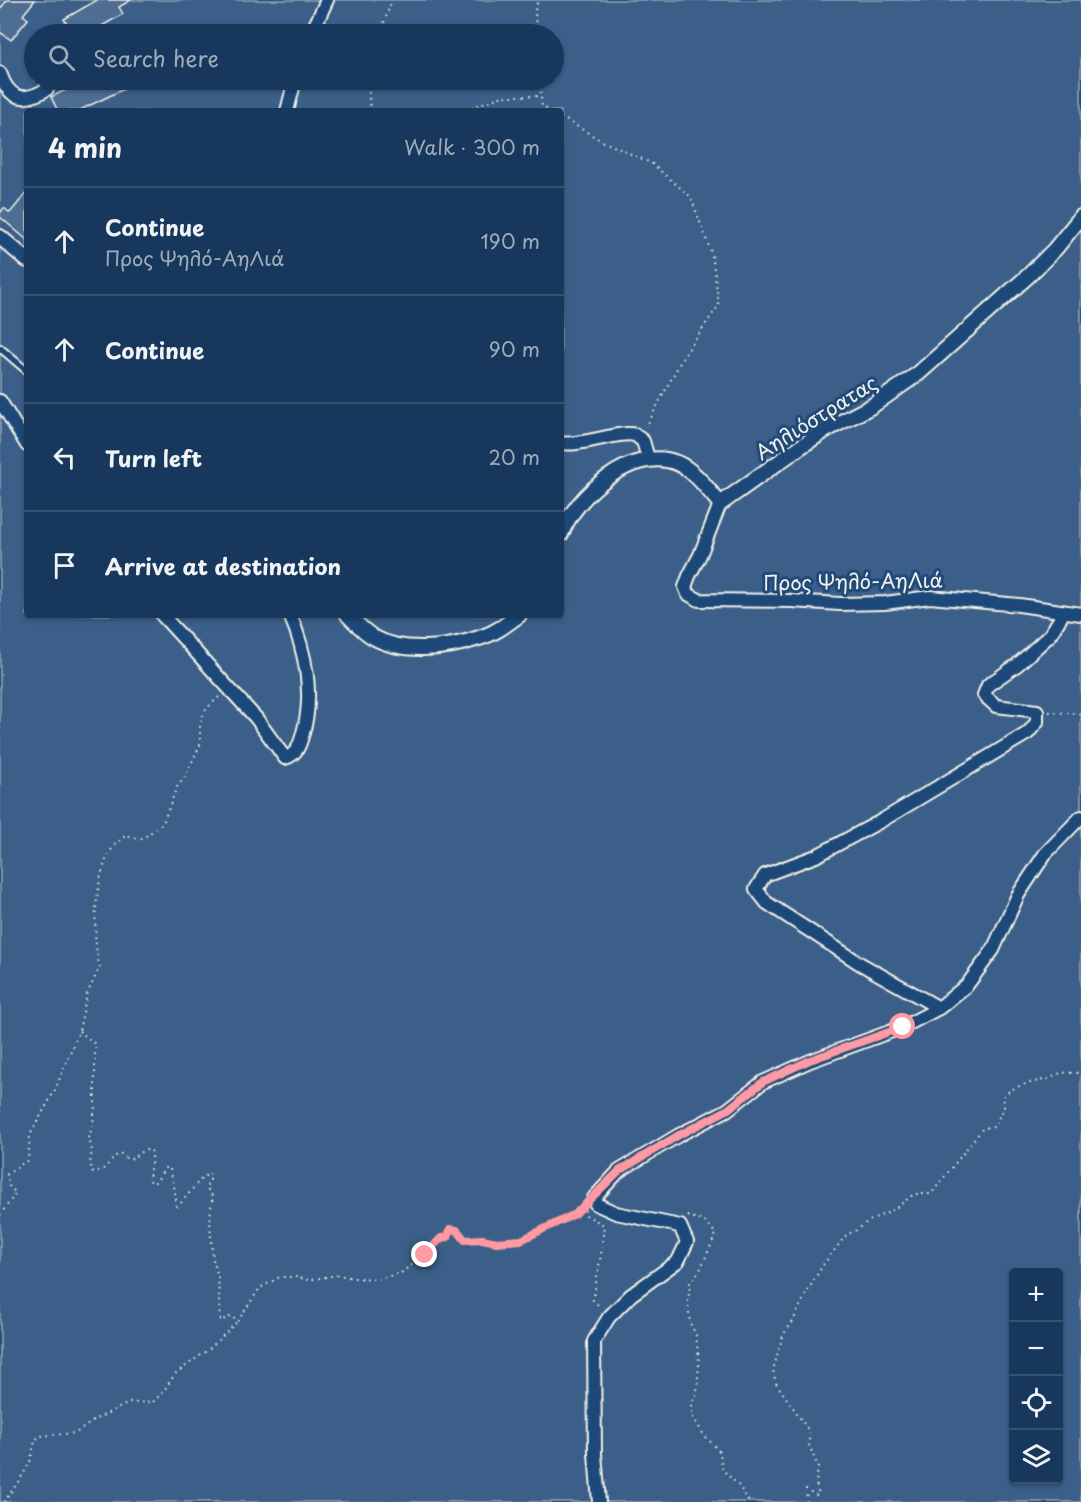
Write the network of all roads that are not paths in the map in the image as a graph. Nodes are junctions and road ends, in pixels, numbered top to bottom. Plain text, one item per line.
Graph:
1 (327, 0) edge
2 (316, 24) edge
3 (0, 73) edge
4 (45, 90) edge
5 (292, 90) edge
6 (288, 108) edge
7 (1081, 217) edge
8 (0, 237) edge
9 (24, 257) edge
10 (0, 348) edge
11 (24, 368) edge
12 (0, 401) edge
13 (24, 440) edge
14 (564, 443) edge
15 (648, 458) junction
16 (720, 504) junction
17 (564, 529) edge
18 (1064, 612) junction
19 (1081, 614) edge
20 (165, 618) edge
21 (291, 618) edge
22 (351, 618) edge
23 (515, 618) edge
24 (1081, 817) edge
25 (939, 1008) junction
26 (599, 1502) edge

1 - 2 street
3 - 4 street
5 - 6 street
7 - 16 street, Αηλιόστρατας
8 - 9 street
10 - 11 lane
12 - 13 street
14 - 15 street
15 - 16 street
15 - 17 street
16 - 18 street, Προς Ψηλό-ΑηΛιά
18 - 19 street, Προς Ψηλό-ΑηΛιά
18 - 25 street
20 - 21 street
22 - 23 street
24 - 25 street
25 - 26 street

